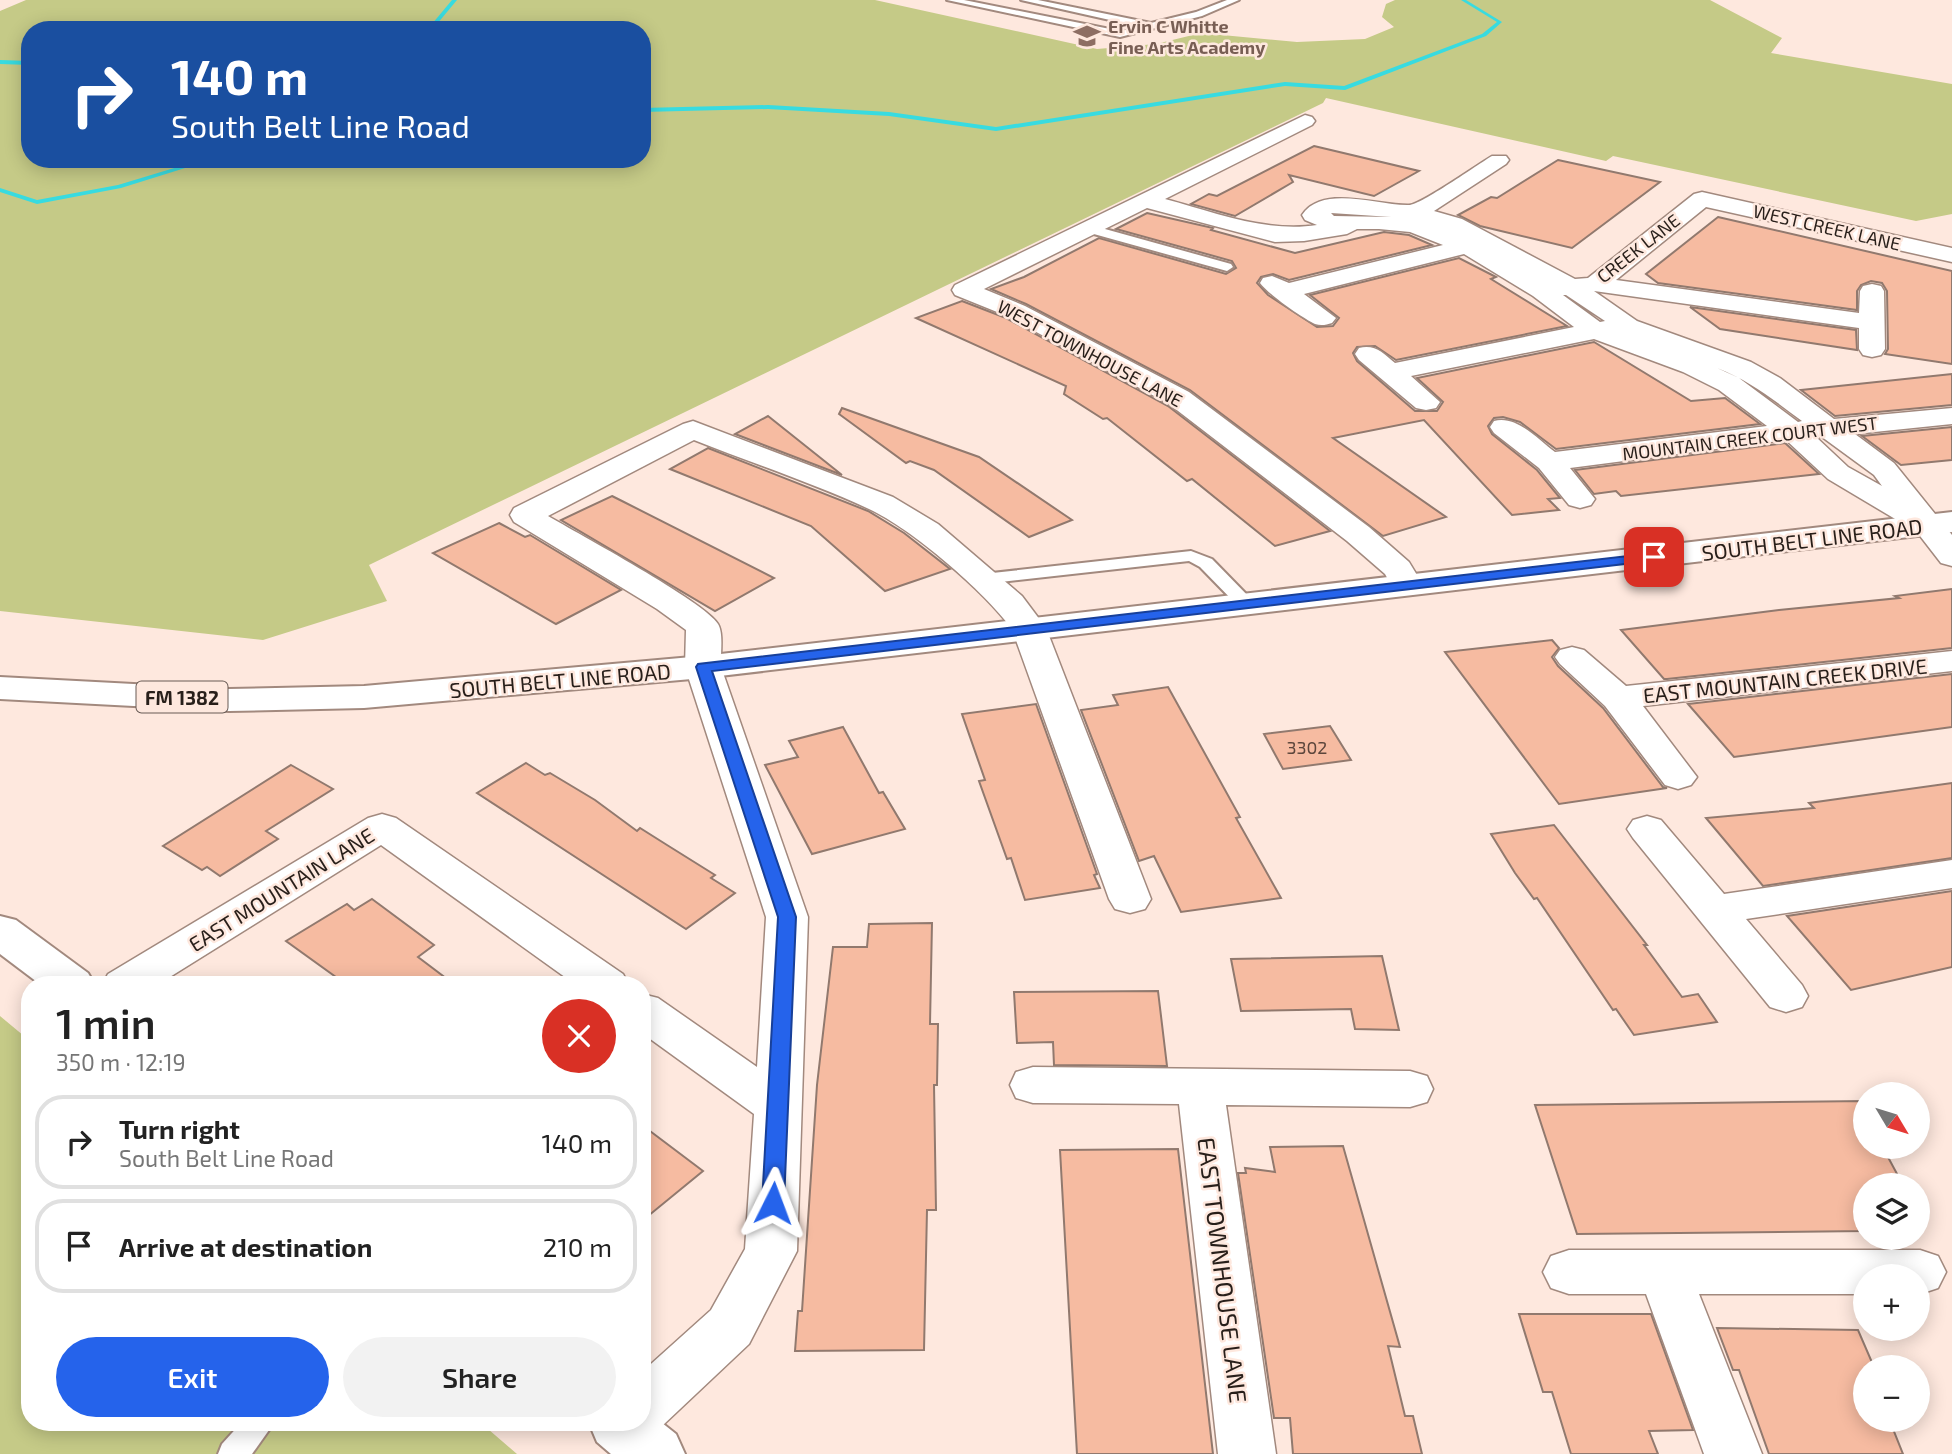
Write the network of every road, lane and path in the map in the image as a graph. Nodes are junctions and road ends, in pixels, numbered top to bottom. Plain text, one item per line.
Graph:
1 (951, 0) edge
2 (1025, 0) edge
3 (1235, 0) edge
4 (1151, 26) junction
5 (1304, 121) dead end
6 (1499, 160) dead end
7 (1702, 199) joint
8 (1144, 200) junction
9 (1416, 214) junction
10 (1379, 222) junction
11 (1087, 228) junction
12 (1478, 243) junction
13 (1952, 255) edge
14 (1227, 267) dead end
15 (1583, 285) junction
16 (1542, 291) junction
17 (1872, 291) dead end
18 (1323, 318) dead end
19 (1872, 322) junction
20 (1628, 326) junction
21 (1594, 330) junction
22 (1872, 349) dead end
23 (1368, 354) dead end
24 (1391, 372) junction
25 (1426, 402) dead end
26 (1952, 416) edge
27 (1504, 427) dead end
28 (1829, 427) junction
29 (1792, 431) junction
30 (1549, 462) junction
31 (1580, 499) dead end
32 (1940, 524) edge
33 (1952, 556) edge
34 (983, 579) junction
35 (1407, 585) junction
36 (1246, 604) junction
37 (1029, 628) junction
38 (1572, 657) dead end
39 (1952, 662) edge
40 (703, 667) junction
41 (0, 688) edge
42 (1618, 698) junction
43 (1678, 778) dead end
44 (1647, 829) dead end
45 (1952, 874) edge
46 (1130, 899) dead end
47 (1714, 910) junction
48 (0, 931) edge
49 (60, 976) edge
50 (139, 976) edge
51 (594, 976) edge
52 (1786, 996) dead end
53 (651, 1016) edge
54 (1033, 1085) dead end
55 (1200, 1087) junction
56 (1409, 1089) dead end
57 (778, 1106) junction
58 (1569, 1272) dead end
59 (1664, 1272) junction
60 (1853, 1272) edge
61 (651, 1408) edge
62 (252, 1431) edge
63 (233, 1454) edge
64 (1247, 1454) edge
65 (1733, 1454) edge

1 - 4 lane
2 - 4 lane
3 - 4 lane
5 - 8 street, WEST TOWNHOUSE LANE
6 - 9 street
7 - 13 street, WEST CREEK LANE
7 - 15 street, CREEK LANE
8 - 10 street
8 - 11 street, WEST TOWNHOUSE LANE
9 - 10 street
9 - 10 street
9 - 12 street
10 - 12 street
11 - 14 lane
11 - 35 street, WEST TOWNHOUSE LANE
12 - 15 street
12 - 16 street
12 - 18 street
15 - 16 street
15 - 19 street
15 - 20 street
16 - 21 street
17 - 19 street
19 - 22 street
20 - 21 street
20 - 28 street
21 - 24 street
21 - 29 street
23 - 24 street
24 - 25 street
26 - 28 street, MOUNTAIN CREEK COURT WEST
27 - 30 street
28 - 29 street, MOUNTAIN CREEK COURT WEST
28 - 32 street
29 - 30 street, MOUNTAIN CREEK COURT WEST
29 - 32 street
30 - 31 street
32 - 33 street
32 - 35 main road, SOUTH BELT LINE ROAD / FM 1382
34 - 36 lane
34 - 37 street
34 - 40 street
35 - 36 main road, SOUTH BELT LINE ROAD / FM 1382
36 - 37 main road, SOUTH BELT LINE ROAD / FM 1382
37 - 40 main road, SOUTH BELT LINE ROAD / FM 1382
37 - 46 street
38 - 42 street, EAST MOUNTAIN CREEK DRIVE
39 - 42 street, EAST MOUNTAIN CREEK DRIVE
40 - 41 main road, SOUTH BELT LINE ROAD / FM 1382
40 - 57 street
42 - 43 street, EAST MOUNTAIN CREEK DRIVE
44 - 47 street
45 - 47 street
47 - 52 street
48 - 49 main road
50 - 51 street, EAST MOUNTAIN LANE
53 - 57 street
54 - 55 street
55 - 56 street
55 - 64 street, EAST TOWNHOUSE LANE
57 - 61 street
58 - 59 street
59 - 60 street
59 - 65 street
62 - 63 lane

